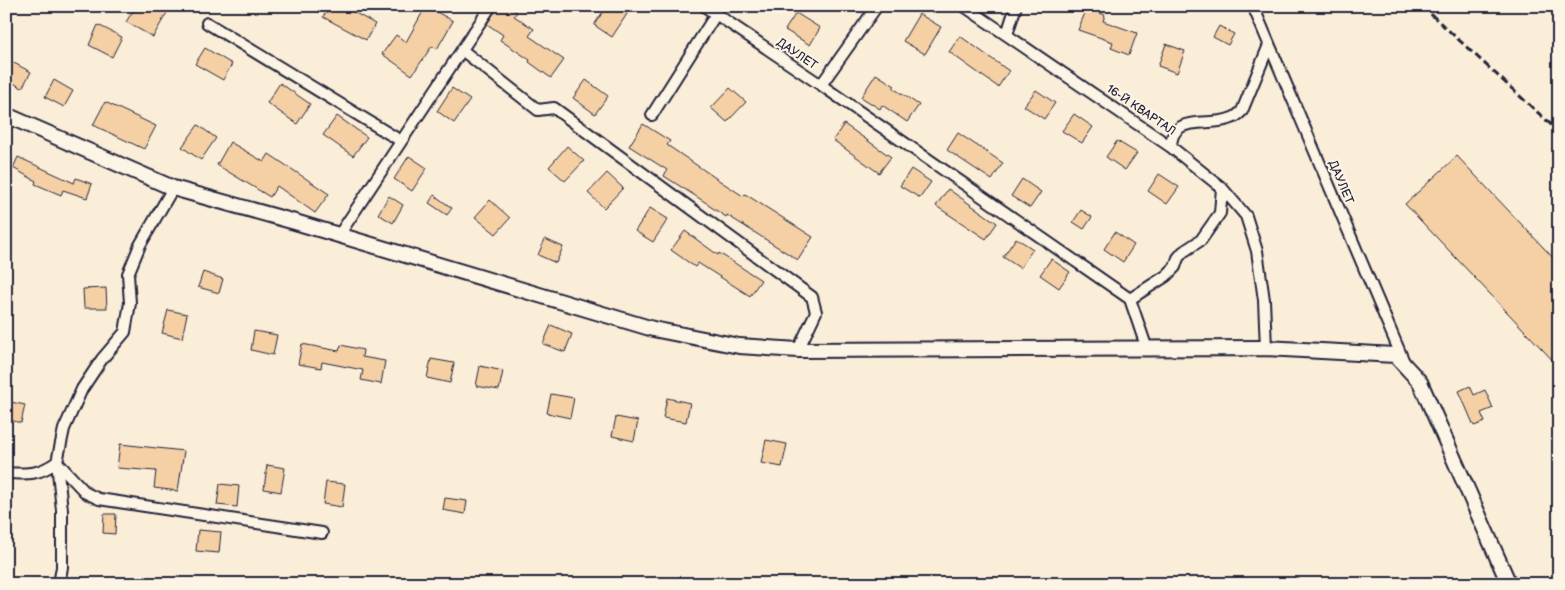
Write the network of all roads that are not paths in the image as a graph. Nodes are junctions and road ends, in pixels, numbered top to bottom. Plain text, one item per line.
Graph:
1 (491, 6) edge
2 (704, 6) edge
3 (877, 6) edge
4 (964, 6) edge
5 (1016, 6) edge
6 (1253, 6) edge
7 (716, 14) junction
8 (207, 23) dead end
9 (1007, 34) junction
10 (1270, 45) junction
11 (462, 50) junction
12 (821, 85) junction
13 (6, 115) edge
14 (652, 115) dead end
15 (401, 141) junction
16 (1171, 147) junction
17 (173, 188) junction
18 (1222, 188) junction
19 (339, 235) junction
20 (1130, 299) junction
21 (1266, 348) junction
22 (1147, 349) junction
23 (798, 350) junction
24 (1406, 367) junction
25 (57, 462) junction
26 (6, 473) edge
27 (322, 534) dead end
28 (59, 584) edge
29 (1509, 584) edge

1 - 11 street
2 - 7 street, ДАУЛЕТ
3 - 12 street, ДАУЛЕТ
4 - 9 street, 16-Й КВАРТАЛ
5 - 9 street
6 - 10 street, ДАУЛЕТ
7 - 12 street, ДАУЛЕТ
7 - 14 street
8 - 15 street
9 - 16 street, 16-Й КВАРТАЛ
10 - 16 street, 16-Й КВАРТАЛ
10 - 24 street, ДАУЛЕТ
11 - 15 street
11 - 23 street
12 - 20 street
13 - 17 street
15 - 19 street
16 - 18 street
17 - 19 street
17 - 25 street
18 - 20 street
18 - 21 street
19 - 23 street
20 - 22 street
21 - 22 street
21 - 24 street
22 - 23 street
24 - 29 street
25 - 26 street
25 - 27 street
25 - 28 street

